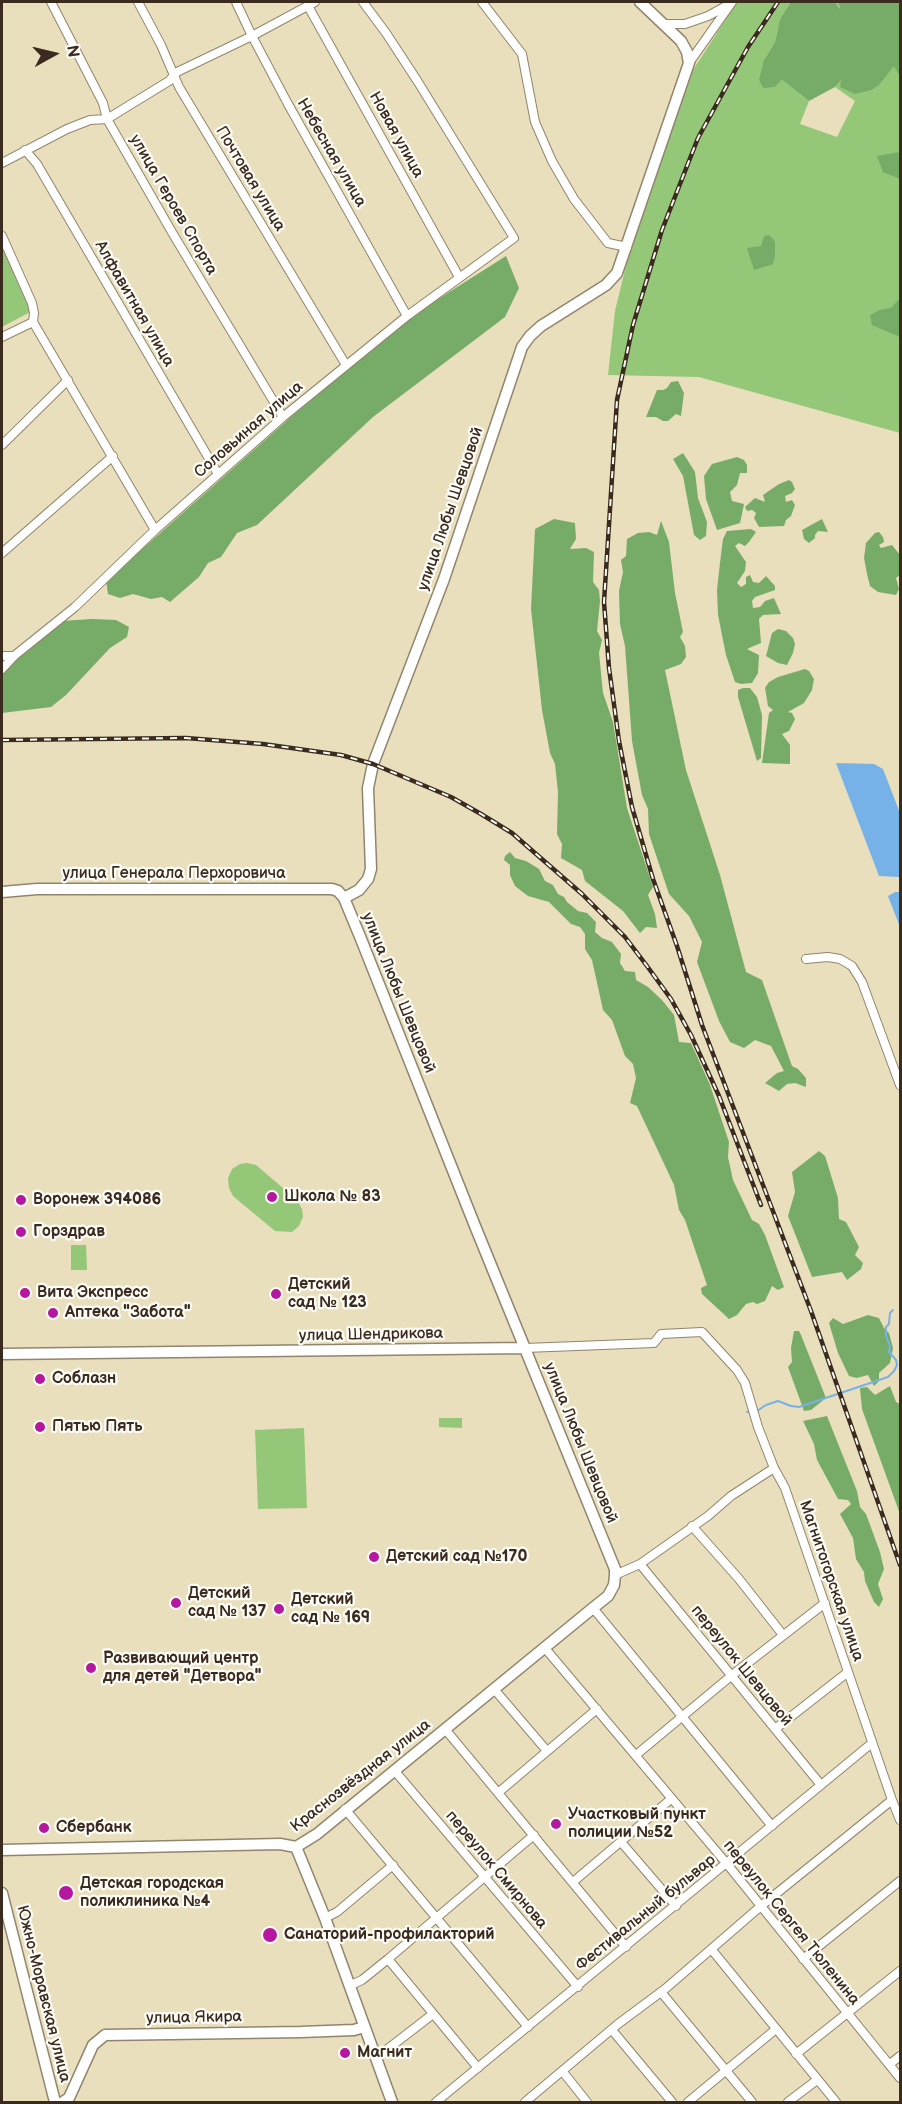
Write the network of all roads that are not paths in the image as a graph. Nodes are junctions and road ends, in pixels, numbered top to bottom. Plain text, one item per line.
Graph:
1 (51, 2) edge
2 (138, 2) edge
3 (236, 2) edge
4 (363, 2) edge
5 (482, 2) edge
6 (640, 2) edge
7 (731, 2) edge
8 (312, 4) edge
9 (664, 24) junction
10 (252, 36) junction
11 (689, 63) junction
12 (174, 76) junction
13 (107, 118) junction
14 (25, 150) junction
15 (2, 161) edge
16 (2, 236) edge
17 (627, 247) junction
18 (459, 277) junction
19 (407, 316) junction
20 (33, 322) junction
21 (2, 337) edge
22 (346, 365) junction
23 (68, 380) junction
24 (283, 417) junction
25 (2, 445) edge
26 (113, 456) junction
27 (218, 474) junction
28 (155, 530) junction
29 (2, 553) edge
30 (2, 656) edge
31 (14, 656) junction
32 (2, 669) edge
33 (2, 892) edge
34 (344, 898) junction
35 (806, 959) dead end
36 (900, 1085) edge
37 (525, 1348) junction
38 (2, 1354) edge
39 (725, 1356) joint
40 (774, 1468) junction
41 (692, 1527) junction
42 (640, 1564) junction
43 (615, 1580) junction
44 (825, 1603) junction
45 (593, 1608) junction
46 (783, 1635) junction
47 (544, 1647) junction
48 (848, 1672) junction
49 (731, 1676) junction
50 (494, 1689) junction
51 (597, 1709) junction
52 (682, 1717) junction
53 (445, 1728) junction
54 (775, 1729) junction
55 (872, 1743) junction
56 (547, 1751) junction
57 (636, 1755) junction
58 (394, 1770) junction
59 (821, 1785) junction
60 (499, 1792) junction
61 (671, 1799) junction
62 (892, 1800) junction
63 (345, 1809) junction
64 (900, 1820) edge
65 (772, 1826) junction
66 (534, 1836) junction
67 (621, 1842) junction
68 (296, 1847) junction
69 (2, 1850) edge
70 (727, 1864) junction
71 (393, 1865) junction
72 (485, 1877) junction
73 (900, 1881) edge
74 (573, 1882) junction
75 (2, 1893) edge
76 (676, 1906) junction
77 (761, 1906) junction
78 (325, 1918) junction
79 (437, 1918) junction
80 (626, 1947) junction
81 (712, 1950) junction
82 (388, 1959) junction
83 (803, 1959) junction
84 (900, 1971) edge
85 (349, 1986) junction
86 (578, 1987) junction
87 (661, 1992) junction
88 (846, 2013) junction
89 (432, 2014) junction
90 (364, 2027) junction
91 (528, 2027) junction
92 (776, 2029) junction
93 (612, 2030) junction
94 (796, 2054) junction
95 (374, 2056) junction
96 (900, 2056) edge
97 (890, 2064) junction
98 (478, 2068) junction
99 (726, 2070) junction
100 (562, 2072) junction
101 (900, 2078) edge
102 (817, 2080) junction
103 (55, 2103) edge
104 (63, 2103) edge
105 (392, 2103) edge
106 (435, 2103) edge
107 (525, 2103) edge
108 (587, 2103) edge
109 (672, 2103) edge
110 (688, 2103) edge
111 (752, 2103) edge
112 (788, 2103) edge
113 (836, 2103) edge

1 - 13 street, улица Героев Спорта
2 - 12 street, Почтовая улица
3 - 10 street, Небесная улица
4 - 18 street, Соловьиная улица
5 - 17 street
6 - 9 street
7 - 9 street
7 - 11 street
8 - 10 street
8 - 18 street, Новая улица
9 - 11 street
10 - 12 street
10 - 19 street, Небесная улица
11 - 17 street, улица Любы Шевцовой
12 - 13 street
12 - 22 street, Почтовая улица
13 - 14 street
13 - 24 street, улица Героев Спорта
14 - 15 street
14 - 27 street, Алфавитная улица
16 - 20 street
17 - 34 street, улица Любы Шевцовой
18 - 19 street, Соловьиная улица
19 - 22 street, Соловьиная улица
20 - 21 street
20 - 23 street
22 - 24 street, Соловьиная улица
23 - 25 street
23 - 26 street
24 - 27 street, Соловьиная улица
26 - 28 street
26 - 29 street
27 - 28 street, Соловьиная улица
28 - 31 street, Соловьиная улица
30 - 31 street
31 - 32 street, Соловьиная улица
33 - 34 street, улица Генерала Перхоровича
34 - 37 street, улица Любы Шевцовой
35 - 36 street
37 - 38 street, улица Шендрикова
37 - 39 street, улица Шендрикова
37 - 43 street, улица Любы Шевцовой
39 - 40 street, Магнитогорская улица
40 - 41 street
40 - 44 street, Магнитогорская улица
41 - 42 street
41 - 46 street
42 - 43 street
42 - 49 street, переулок Шевцовой
43 - 45 street, Краснозвёздная улица
44 - 46 street
44 - 48 street, Магнитогорская улица
45 - 47 street, Краснозвёздная улица
45 - 52 street
46 - 49 street
47 - 50 street, Краснозвёздная улица
47 - 51 street, переулок Сергея Тюленина
48 - 54 street
48 - 55 street, Магнитогорская улица
49 - 52 street
49 - 54 street, переулок Шевцовой
50 - 53 street, Краснозвёздная улица
50 - 56 street
51 - 56 street
51 - 57 street, переулок Сергея Тюленина
52 - 57 street
52 - 65 street
53 - 58 street, Краснозвёздная улица
53 - 60 street
54 - 59 street, переулок Шевцовой
55 - 59 street, Фестивальный бульвар
55 - 62 street, Магнитогорская улица
56 - 60 street
57 - 61 street, переулок Сергея Тюленина
58 - 63 street, Краснозвёздная улица
58 - 72 street, переулок Смирнова
59 - 65 street, Фестивальный бульвар
60 - 66 street
61 - 67 street
61 - 70 street, переулок Сергея Тюленина
62 - 64 street, Магнитогорская улица
62 - 77 street
63 - 68 street, Краснозвёздная улица
63 - 71 street
65 - 70 street, Фестивальный бульвар
66 - 72 street
66 - 74 street
67 - 74 street
67 - 76 street
68 - 69 street, Краснозвёздная улица
68 - 78 street
70 - 76 street, Фестивальный бульвар
70 - 77 street, переулок Сергея Тюленина
71 - 78 street
71 - 79 street
72 - 79 street
72 - 86 street, переулок Смирнова
73 - 83 street
74 - 80 street
75 - 103 street, Южно-Моравская улица
76 - 80 street, Фестивальный бульвар
77 - 81 street
77 - 83 street, переулок Сергея Тюленина
78 - 85 street
79 - 82 street
79 - 91 street
80 - 86 street, Фестивальный бульвар
81 - 87 street
81 - 92 street
82 - 85 street
82 - 89 street
83 - 88 street, переулок Сергея Тюленина
84 - 88 street
85 - 90 street
86 - 91 street, Фестивальный бульвар
87 - 93 street
87 - 99 street
88 - 94 street
88 - 97 street, переулок Сергея Тюленина
89 - 95 street
89 - 98 street
90 - 95 street
90 - 104 street, улица Якира
91 - 98 street, Фестивальный бульвар
92 - 94 street
92 - 99 street
93 - 100 street
93 - 109 street
94 - 102 street
95 - 105 street
96 - 97 street
97 - 101 street, переулок Сергея Тюленина
98 - 106 street, Фестивальный бульвар
99 - 110 street
99 - 111 street
100 - 107 street
100 - 108 street
102 - 112 street
102 - 113 street

